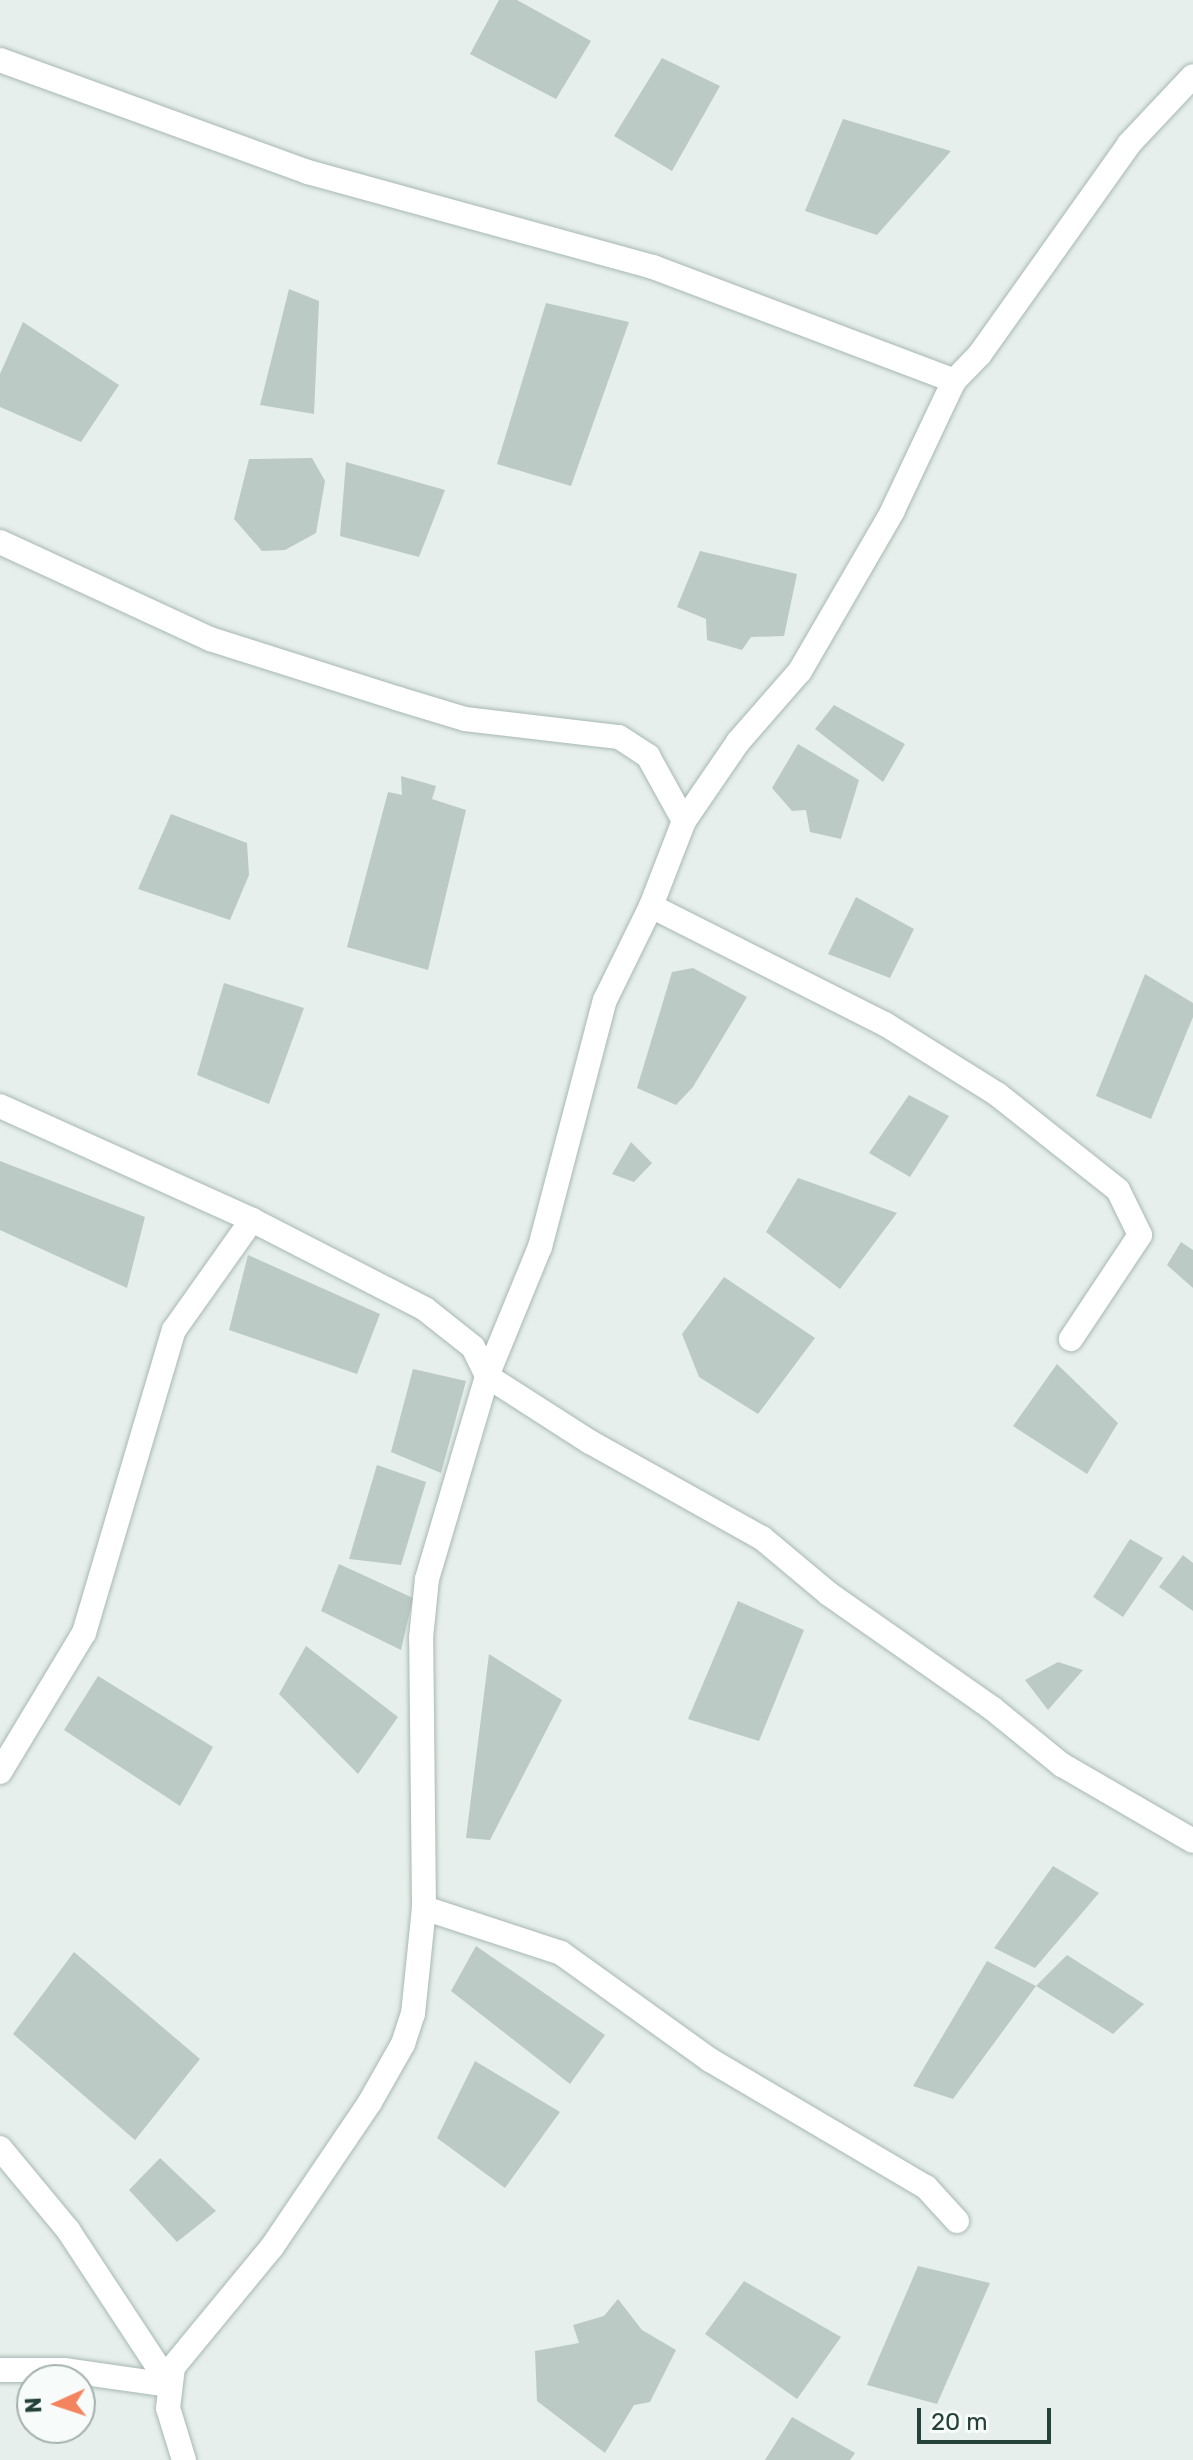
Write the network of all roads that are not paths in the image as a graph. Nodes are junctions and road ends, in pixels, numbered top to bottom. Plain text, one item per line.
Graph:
1 (0, 60) edge
2 (1193, 76) edge
3 (954, 381) junction
4 (0, 542) edge
5 (684, 821) junction
6 (651, 906) junction
7 (0, 1106) edge
8 (252, 1220) junction
9 (1071, 1339) dead end
10 (487, 1376) junction
11 (0, 1772) edge
12 (1193, 1841) edge
13 (424, 1908) junction
14 (0, 2148) edge
15 (957, 2221) dead end
16 (0, 2370) edge
17 (170, 2385) junction
18 (184, 2460) edge

1 - 3 street
2 - 3 street
3 - 5 street
4 - 5 street
5 - 6 street
6 - 9 street
6 - 10 street
7 - 8 street
8 - 10 street
8 - 11 street
10 - 12 street
10 - 13 street
13 - 15 street
13 - 17 street
14 - 17 street
16 - 17 street
17 - 18 street

